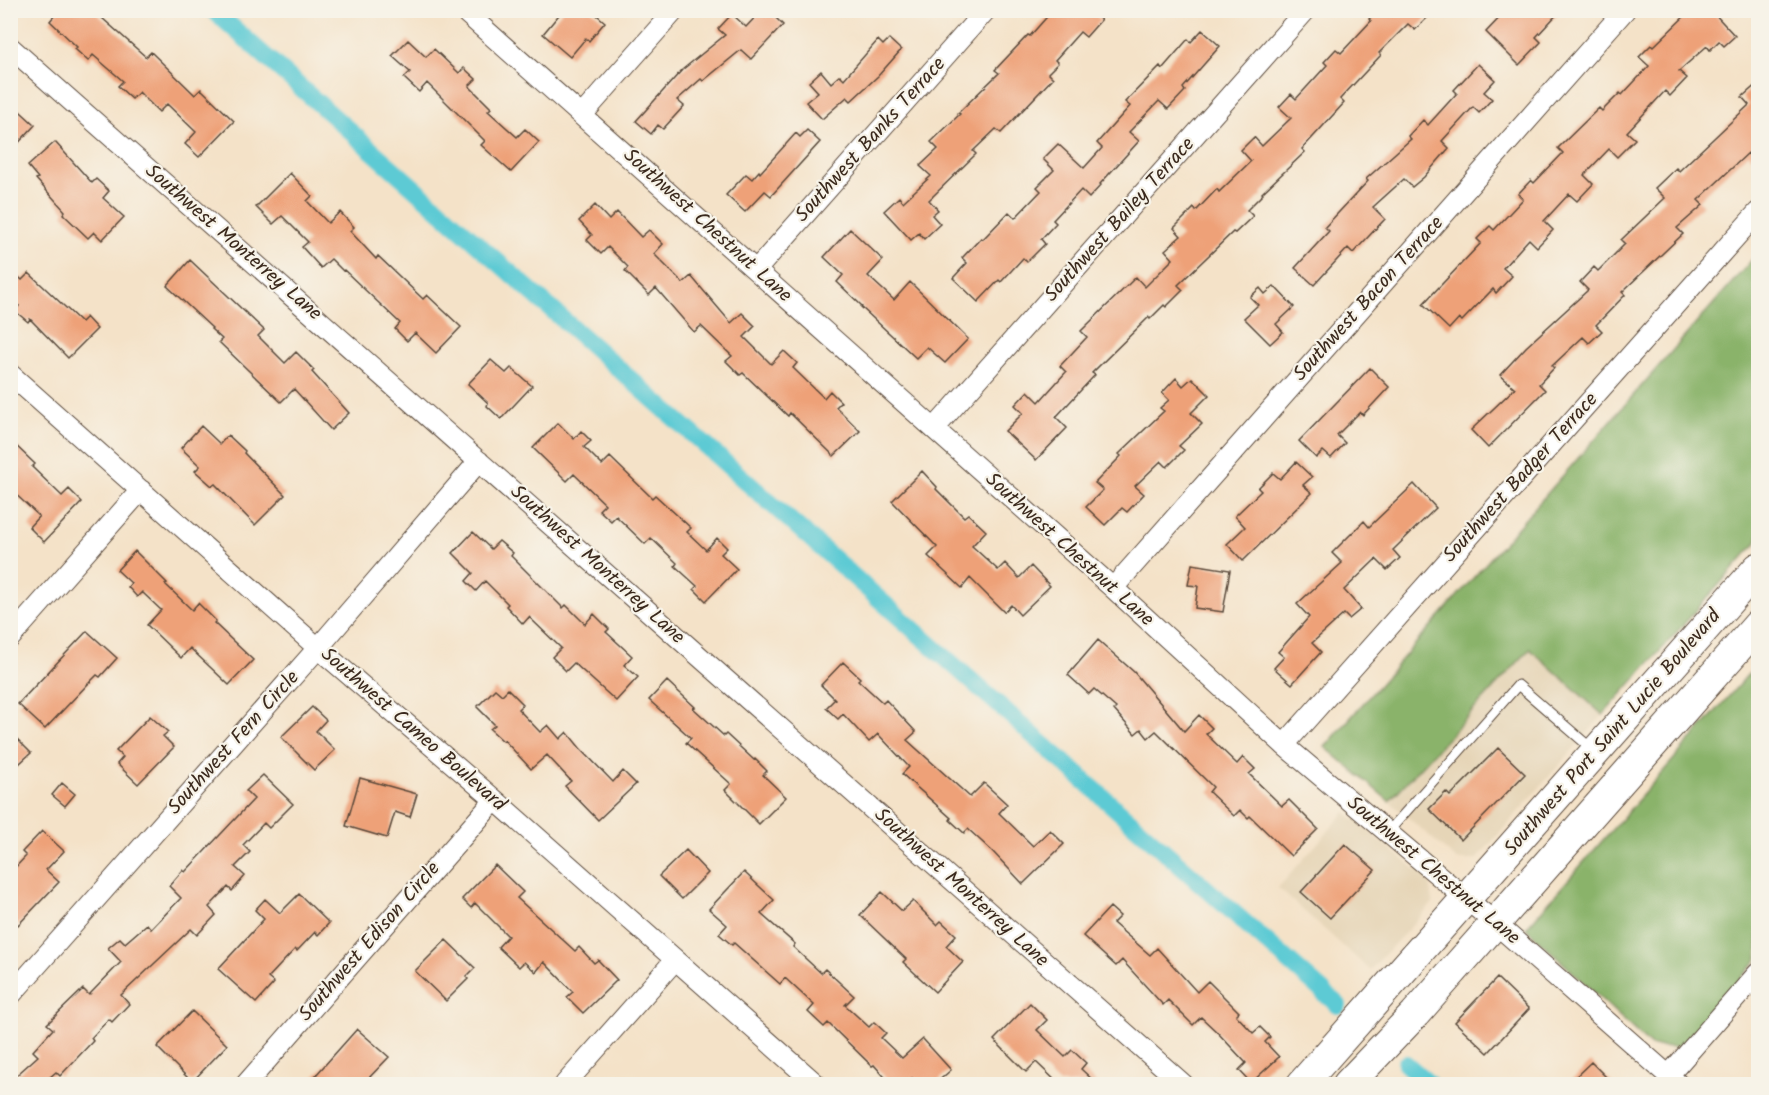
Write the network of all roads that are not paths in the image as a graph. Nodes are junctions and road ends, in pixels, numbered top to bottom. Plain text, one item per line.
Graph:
1 (463, 10) edge
2 (675, 10) edge
3 (986, 10) edge
4 (1306, 10) edge
5 (1625, 10) edge
6 (10, 47) edge
7 (582, 115) junction
8 (1758, 212) edge
9 (756, 270) junction
10 (10, 374) edge
11 (934, 429) junction
12 (479, 461) junction
13 (141, 490) junction
14 (1758, 568) edge
15 (1113, 588) junction
16 (1758, 625) edge
17 (10, 638) edge
18 (318, 648) junction
19 (1284, 745) junction
20 (1596, 753) junction
21 (495, 800) junction
22 (1388, 832) junction
23 (1467, 899) junction
24 (1495, 923) junction
25 (675, 960) junction
26 (1758, 973) edge
27 (10, 996) edge
28 (1673, 1080) edge
29 (246, 1084) edge
30 (565, 1084) edge
31 (816, 1084) edge
32 (1183, 1084) edge
33 (1302, 1084) edge
34 (1348, 1084) edge

1 - 7 street, Southwest Chestnut Lane
2 - 7 street
3 - 9 street, Southwest Banks Terrace
4 - 11 street, Southwest Bailey Terrace
5 - 15 street, Southwest Bacon Terrace
6 - 12 street, Southwest Monterrey Lane
7 - 9 street, Southwest Chestnut Lane
8 - 19 street, Southwest Badger Terrace
9 - 11 street, Southwest Chestnut Lane
10 - 13 street, Southwest Cameo Boulevard
11 - 15 street, Southwest Chestnut Lane
12 - 18 street, Southwest Fern Circle
12 - 32 street, Southwest Monterrey Lane
13 - 17 street
13 - 18 street, Southwest Cameo Boulevard
14 - 20 main road, Southwest Port Saint Lucie Boulevard
15 - 19 street, Southwest Chestnut Lane
16 - 24 main road, Southwest Port Saint Lucie Boulevard
18 - 21 street, Southwest Cameo Boulevard
18 - 27 street, Southwest Fern Circle
19 - 22 street, Southwest Chestnut Lane
20 - 22 lane
20 - 23 main road, Southwest Port Saint Lucie Boulevard
21 - 25 street, Southwest Cameo Boulevard
21 - 29 street, Southwest Edison Circle
22 - 23 street, Southwest Chestnut Lane
23 - 24 street, Southwest Chestnut Lane
23 - 33 main road, Southwest Port Saint Lucie Boulevard
24 - 28 street, Southwest Chestnut Lane
24 - 34 main road, Southwest Port Saint Lucie Boulevard
25 - 30 street
25 - 31 street, Southwest Cameo Boulevard
26 - 28 street

